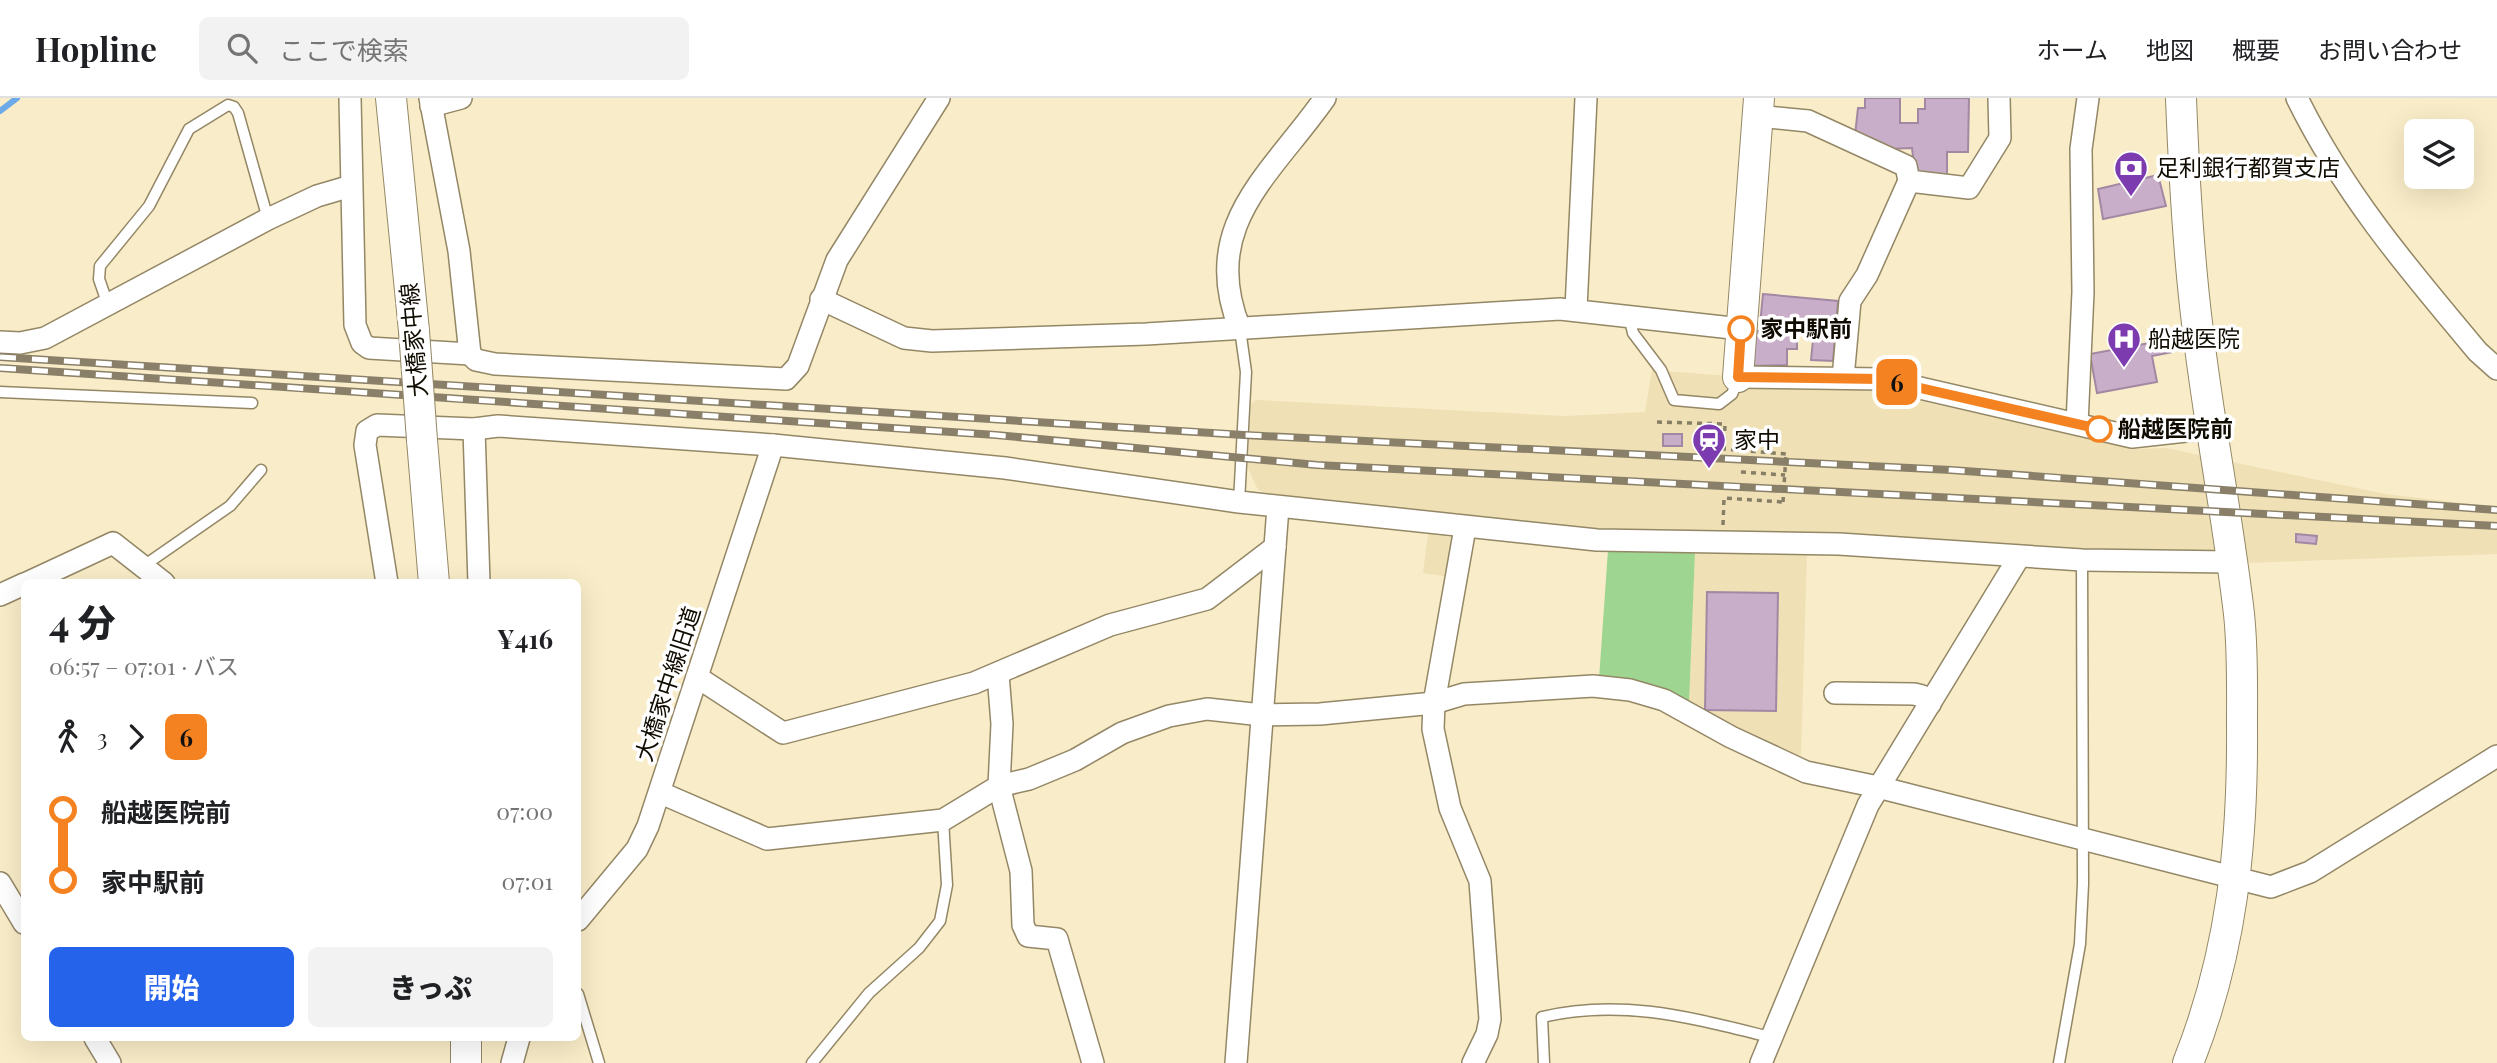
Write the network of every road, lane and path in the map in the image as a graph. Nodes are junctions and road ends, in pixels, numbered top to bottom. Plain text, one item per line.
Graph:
1 (350, 98) edge
2 (391, 98) edge
3 (461, 98) edge
4 (939, 98) edge
5 (1325, 98) edge
6 (1586, 98) edge
7 (1999, 98) edge
8 (2088, 98) edge
9 (2181, 98) edge
10 (2297, 98) edge
11 (431, 102) edge
12 (1758, 107) edge
13 (1909, 181) junction
14 (351, 186) junction
15 (268, 219) junction
16 (821, 299) junction
17 (108, 305) junction
18 (1576, 309) junction
19 (1628, 314) junction
20 (1240, 328) junction
21 (1741, 329) junction
22 (0, 342) edge
23 (470, 354) junction
24 (2497, 369) edge
25 (1738, 377) junction
26 (1843, 378) junction
27 (0, 392) edge
28 (252, 403) dead end
29 (1657, 422) dead end
30 (2077, 424) junction
31 (2213, 428) junction
32 (474, 429) junction
33 (773, 445) junction
34 (261, 470) dead end
35 (1741, 472) dead end
36 (1785, 475) junction
37 (1239, 502) junction
38 (1278, 506) junction
39 (1465, 528) junction
40 (1723, 534) dead end
41 (1275, 547) junction
42 (2019, 556) junction
43 (2082, 560) junction
44 (2231, 562) junction
45 (142, 567) junction
46 (34, 579) edge
47 (158, 579) edge
48 (386, 579) edge
49 (434, 579) edge
50 (479, 579) edge
51 (21, 585) edge
52 (0, 595) edge
53 (998, 674) junction
54 (696, 677) junction
55 (1835, 693) dead end
56 (1434, 703) junction
57 (1930, 704) junction
58 (1262, 715) junction
59 (2497, 756) edge
60 (999, 786) junction
61 (1878, 787) junction
62 (661, 793) junction
63 (943, 820) junction
64 (2083, 841) junction
65 (2236, 880) junction
66 (0, 883) edge
67 (581, 916) edge
68 (21, 918) edge
69 (581, 1004) edge
70 (1770, 1037) junction
71 (97, 1041) edge
72 (467, 1041) edge
73 (518, 1041) edge
74 (110, 1063) edge
75 (466, 1063) edge
76 (512, 1063) edge
77 (599, 1063) edge
78 (812, 1063) edge
79 (1093, 1063) edge
80 (1236, 1063) edge
81 (1473, 1063) edge
82 (1544, 1063) edge
83 (1761, 1063) edge
84 (2059, 1063) edge
85 (2188, 1063) edge

1 - 14 street
2 - 49 street, 大橋家中線, bridge
3 - 11 street
4 - 16 street
5 - 20 street
6 - 18 street
7 - 13 street
8 - 30 street
9 - 31 street
10 - 24 street
11 - 23 street
12 - 13 street
12 - 21 street
13 - 26 street
14 - 15 street
14 - 23 street
15 - 17 street
15 - 17 lane
16 - 20 street
16 - 23 street
17 - 22 street
18 - 19 street
18 - 20 street
19 - 21 street
19 - 25 lane
20 - 37 lane
21 - 25 street
25 - 26 street
26 - 30 street
27 - 28 lane
29 - 36 path, bridge
30 - 31 street
31 - 44 street
32 - 33 street
32 - 48 street
32 - 50 street
33 - 37 street
33 - 54 street, 大橋家中線旧道
34 - 45 lane
35 - 36 path
36 - 40 path, bridge
37 - 38 street
38 - 39 street
38 - 41 street
39 - 42 street
39 - 56 street
41 - 53 street
41 - 58 street
42 - 43 street
42 - 57 street
43 - 44 street
43 - 64 lane
44 - 65 street
45 - 46 street
45 - 47 street
51 - 52 street
53 - 54 street
53 - 60 street
54 - 62 street, 大橋家中線旧道
55 - 57 street
56 - 58 street
56 - 61 street
56 - 81 street
57 - 61 street
58 - 60 street
58 - 80 street
59 - 65 street
60 - 63 street
60 - 79 street
61 - 64 street
61 - 70 street
62 - 63 street
62 - 67 street, 大橋家中線旧道
63 - 78 lane
64 - 65 street
64 - 84 lane
65 - 85 street
66 - 68 street
69 - 77 lane
70 - 82 lane
70 - 83 street
71 - 74 street
72 - 75 street
73 - 76 street

